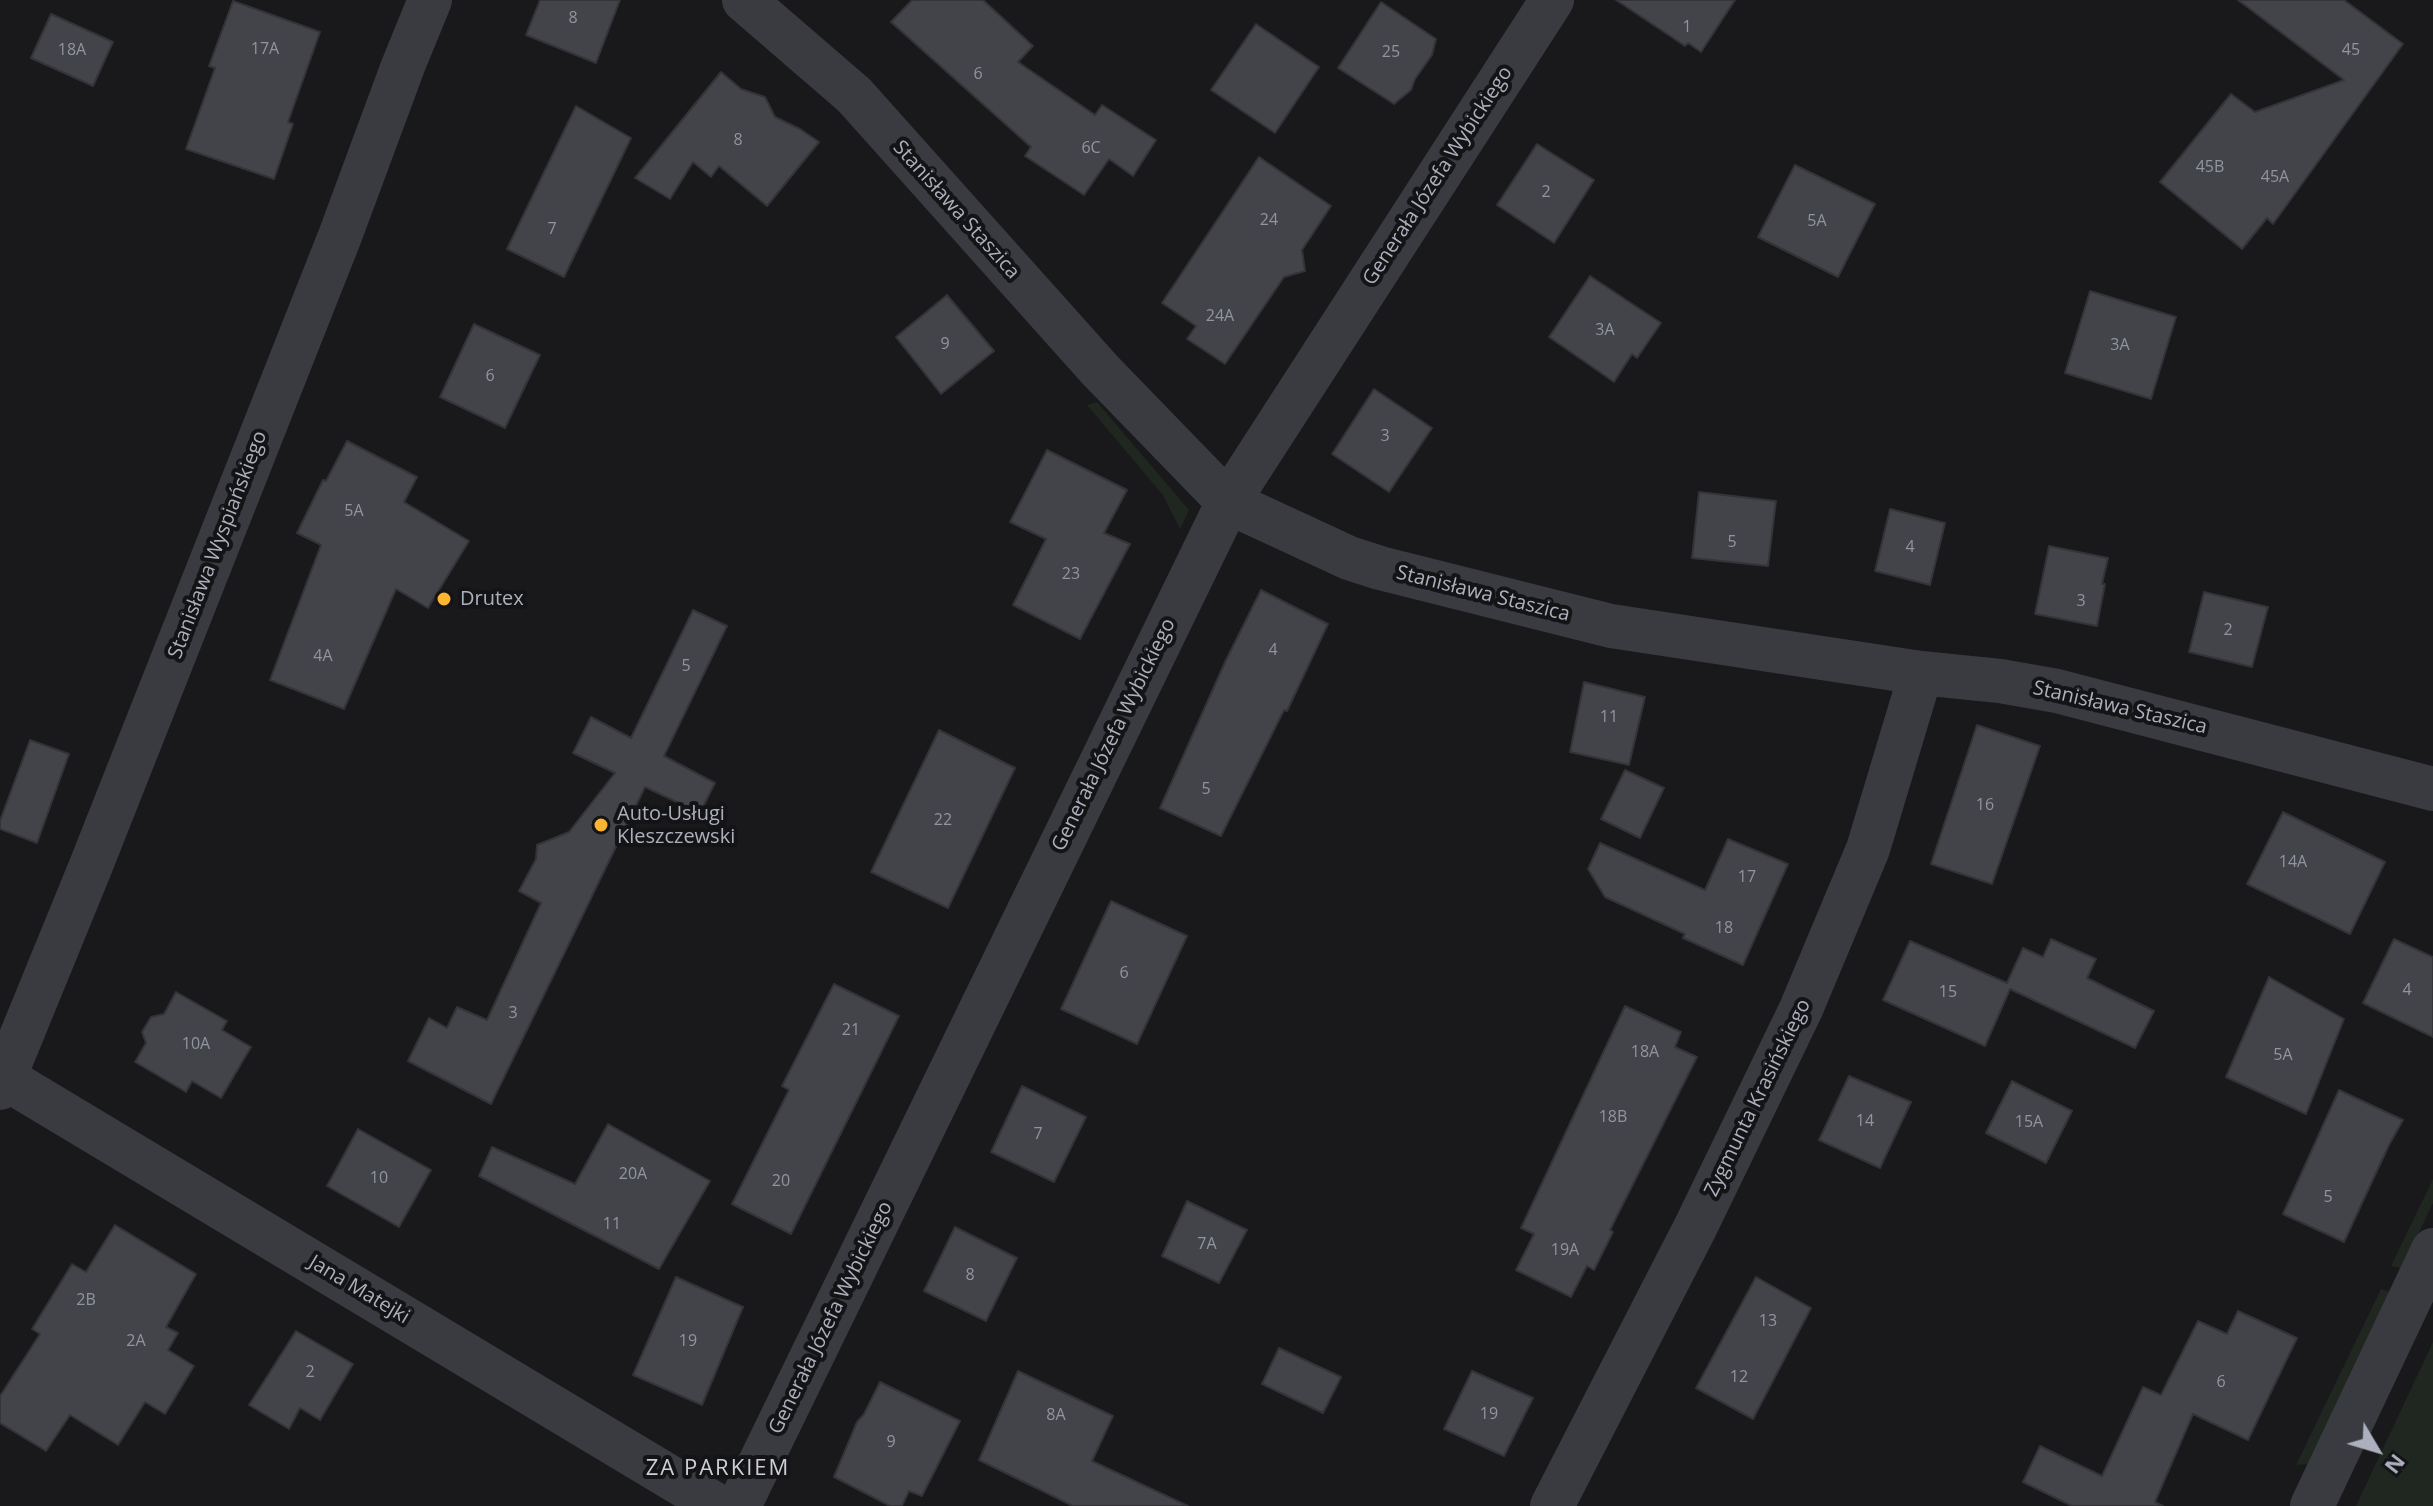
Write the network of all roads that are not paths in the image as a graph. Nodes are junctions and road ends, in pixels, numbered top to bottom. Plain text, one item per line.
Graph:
1 (430, 0) edge
2 (744, 0) edge
3 (1552, 0) edge
4 (1228, 502) junction
5 (1921, 673) junction
6 (2433, 789) edge
7 (1, 1080) edge
8 (2433, 1250) edge
9 (718, 1506) edge
10 (739, 1506) edge
11 (1552, 1506) edge
12 (2312, 1506) edge

1 - 7 street, Stanisława Wyspiańskiego
2 - 4 street, Stanisława Staszica
3 - 4 street, Generała Józefa Wybickiego
4 - 5 street, Stanisława Staszica
4 - 10 street, Generała Józefa Wybickiego
5 - 6 street, Stanisława Staszica
5 - 11 street, Zygmunta Krasińskiego
7 - 9 street, Jana Matejki
8 - 12 street

